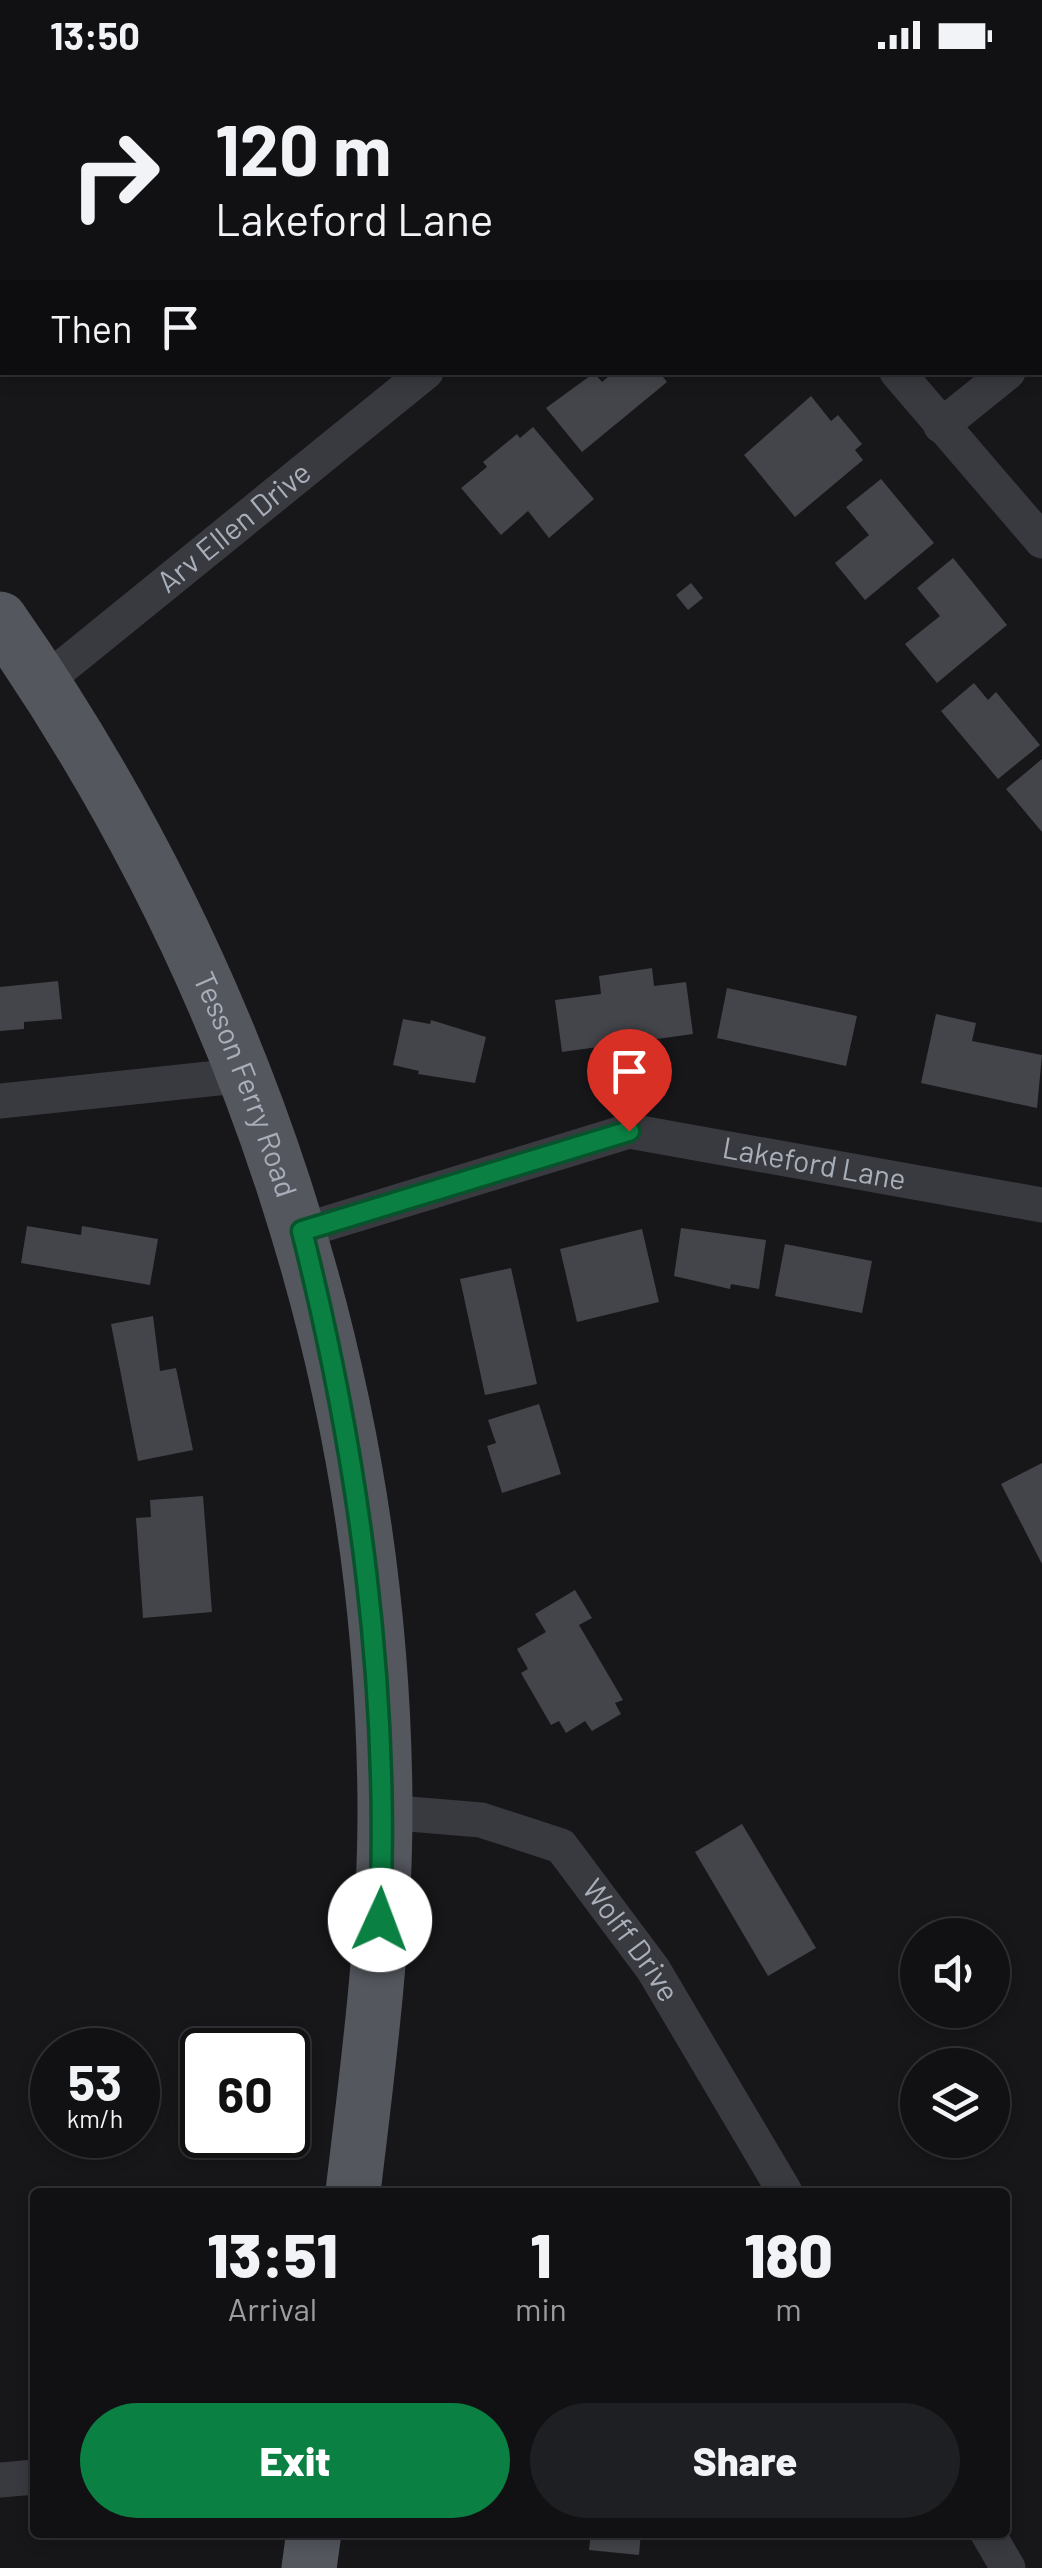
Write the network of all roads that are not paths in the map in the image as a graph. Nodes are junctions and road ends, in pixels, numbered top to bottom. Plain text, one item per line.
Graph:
1 (422, 375) edge
2 (899, 375) edge
3 (1004, 375) edge
4 (941, 426) junction
5 (1042, 541) edge
6 (0, 619) edge
7 (44, 682) junction
8 (246, 1074) junction
9 (0, 1101) edge
10 (1042, 1205) edge
11 (302, 1231) junction
12 (385, 1812) junction
13 (353, 2188) edge
14 (784, 2188) edge
15 (30, 2477) edge
16 (0, 2480) edge
17 (313, 2538) edge
18 (990, 2538) edge
19 (309, 2568) edge
20 (1008, 2568) edge

1 - 7 street, Arv Ellen Drive
2 - 4 street
3 - 4 street
4 - 5 street
6 - 7 main road, Tesson Ferry Road
7 - 8 main road, Tesson Ferry Road
8 - 9 street
8 - 11 main road, Tesson Ferry Road
10 - 11 street, Lakeford Lane
11 - 12 main road, Tesson Ferry Road
12 - 13 main road, Tesson Ferry Road
12 - 14 street, Wolff Drive
15 - 16 street
17 - 19 main road
18 - 20 street

